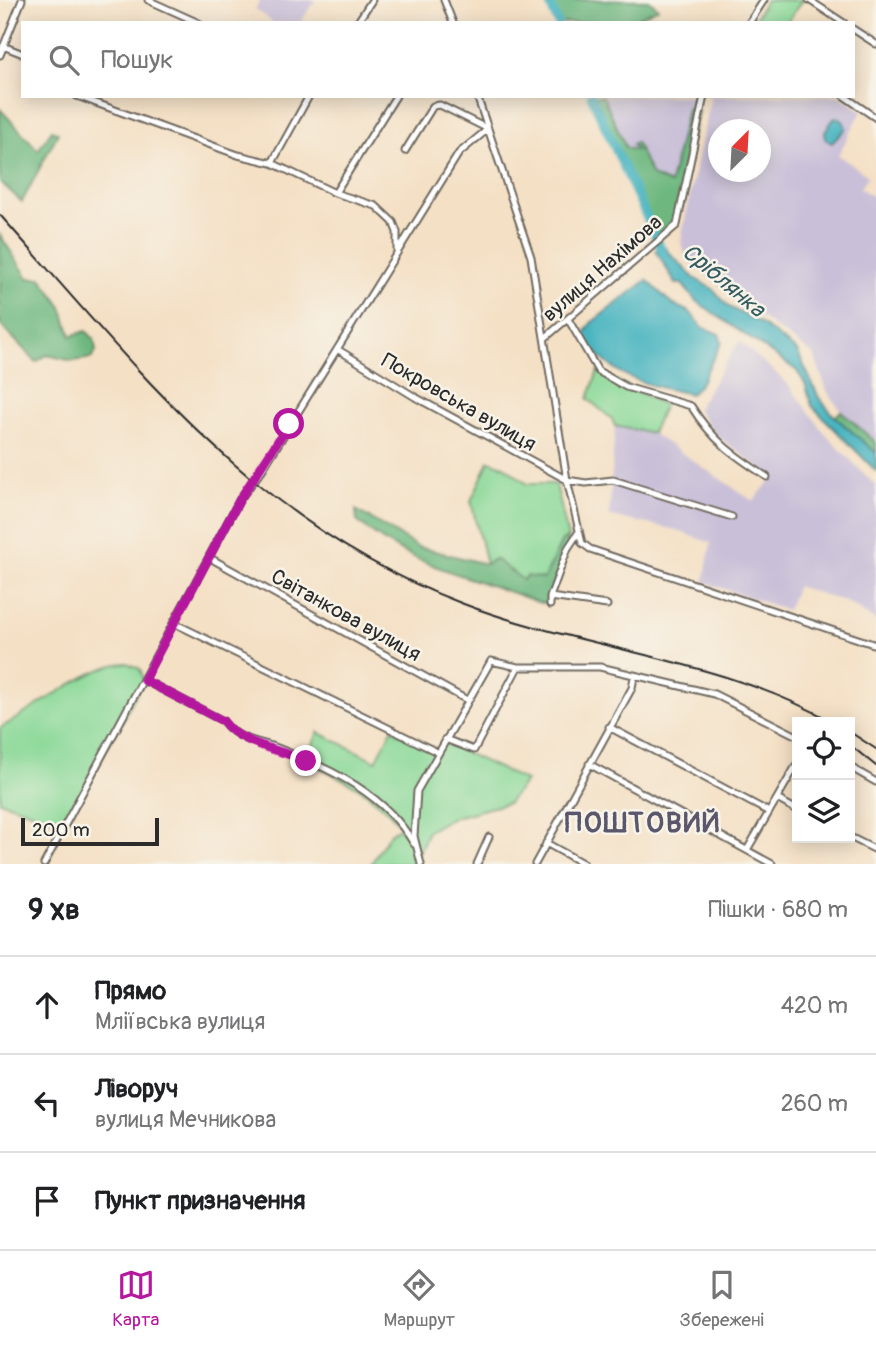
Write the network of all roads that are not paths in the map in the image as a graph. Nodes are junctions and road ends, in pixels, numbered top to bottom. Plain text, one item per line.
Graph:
1 (22, 0) edge
2 (148, 0) edge
3 (173, 0) edge
4 (372, 0) edge
5 (444, 0) edge
6 (764, 0) edge
7 (808, 0) edge
8 (171, 9) junction
9 (195, 21) edge
10 (358, 21) edge
11 (452, 21) edge
12 (749, 21) edge
13 (841, 21) edge
14 (855, 30) edge
15 (876, 44) edge
16 (3, 46) junction
17 (21, 53) edge
18 (0, 55) edge
19 (82, 98) edge
20 (308, 98) edge
21 (395, 98) edge
22 (478, 98) edge
23 (704, 98) edge
24 (847, 98) edge
25 (876, 118) edge
26 (488, 129) junction
27 (405, 151) dead end
28 (272, 163) junction
29 (335, 193) junction
30 (397, 253) junction
31 (568, 319) junction
32 (545, 338) junction
33 (337, 349) junction
34 (767, 477) dead end
35 (566, 480) junction
36 (732, 517) dead end
37 (578, 533) junction
38 (210, 558) junction
39 (550, 597) junction
40 (550, 605) dead end
41 (607, 605) dead end
42 (174, 623) junction
43 (876, 645) edge
44 (519, 667) junction
45 (634, 677) junction
46 (144, 680) junction
47 (467, 700) junction
48 (609, 727) junction
49 (792, 733) edge
50 (445, 739) junction
51 (438, 752) junction
52 (589, 764) junction
53 (855, 770) edge
54 (792, 773) edge
55 (876, 782) edge
56 (777, 799) junction
57 (792, 807) edge
58 (769, 812) junction
59 (489, 837) dead end
60 (855, 840) edge
61 (546, 843) junction
62 (747, 850) junction
63 (876, 850) edge
64 (419, 853) junction
65 (44, 864) edge
66 (421, 864) edge
67 (477, 864) edge
68 (534, 864) edge
69 (584, 864) edge
70 (772, 864) edge

1 - 16 street
2 - 8 street
3 - 8 street
4 - 10 street
5 - 11 street
6 - 12 street
7 - 13 street
8 - 9 street
14 - 15 street
16 - 17 street
16 - 18 street
19 - 28 street
20 - 28 street
21 - 29 street
22 - 26 street
23 - 31 street, вулиця Нахімова
24 - 25 street
26 - 27 street
26 - 30 street
26 - 32 street
28 - 29 street
29 - 30 street
30 - 33 street
31 - 32 street, вулиця Нахімова
31 - 34 street
32 - 35 street
33 - 35 street, Покровська вулиця
33 - 38 street
35 - 36 street
35 - 37 street
37 - 39 street
37 - 43 street
38 - 42 street
38 - 47 street, Світанкова вулиця
39 - 40 street
39 - 41 street
42 - 46 street
42 - 51 street
44 - 45 street
44 - 47 street
44 - 50 street
45 - 48 street
45 - 49 street
46 - 64 street
46 - 65 street
47 - 50 street
48 - 52 street
48 - 58 street
50 - 51 street
51 - 64 street
52 - 61 street
52 - 62 street
53 - 55 street
54 - 56 street
56 - 57 street
56 - 58 street
58 - 62 street
59 - 67 street
60 - 63 street
61 - 68 street
61 - 69 street
62 - 70 street
64 - 66 street

